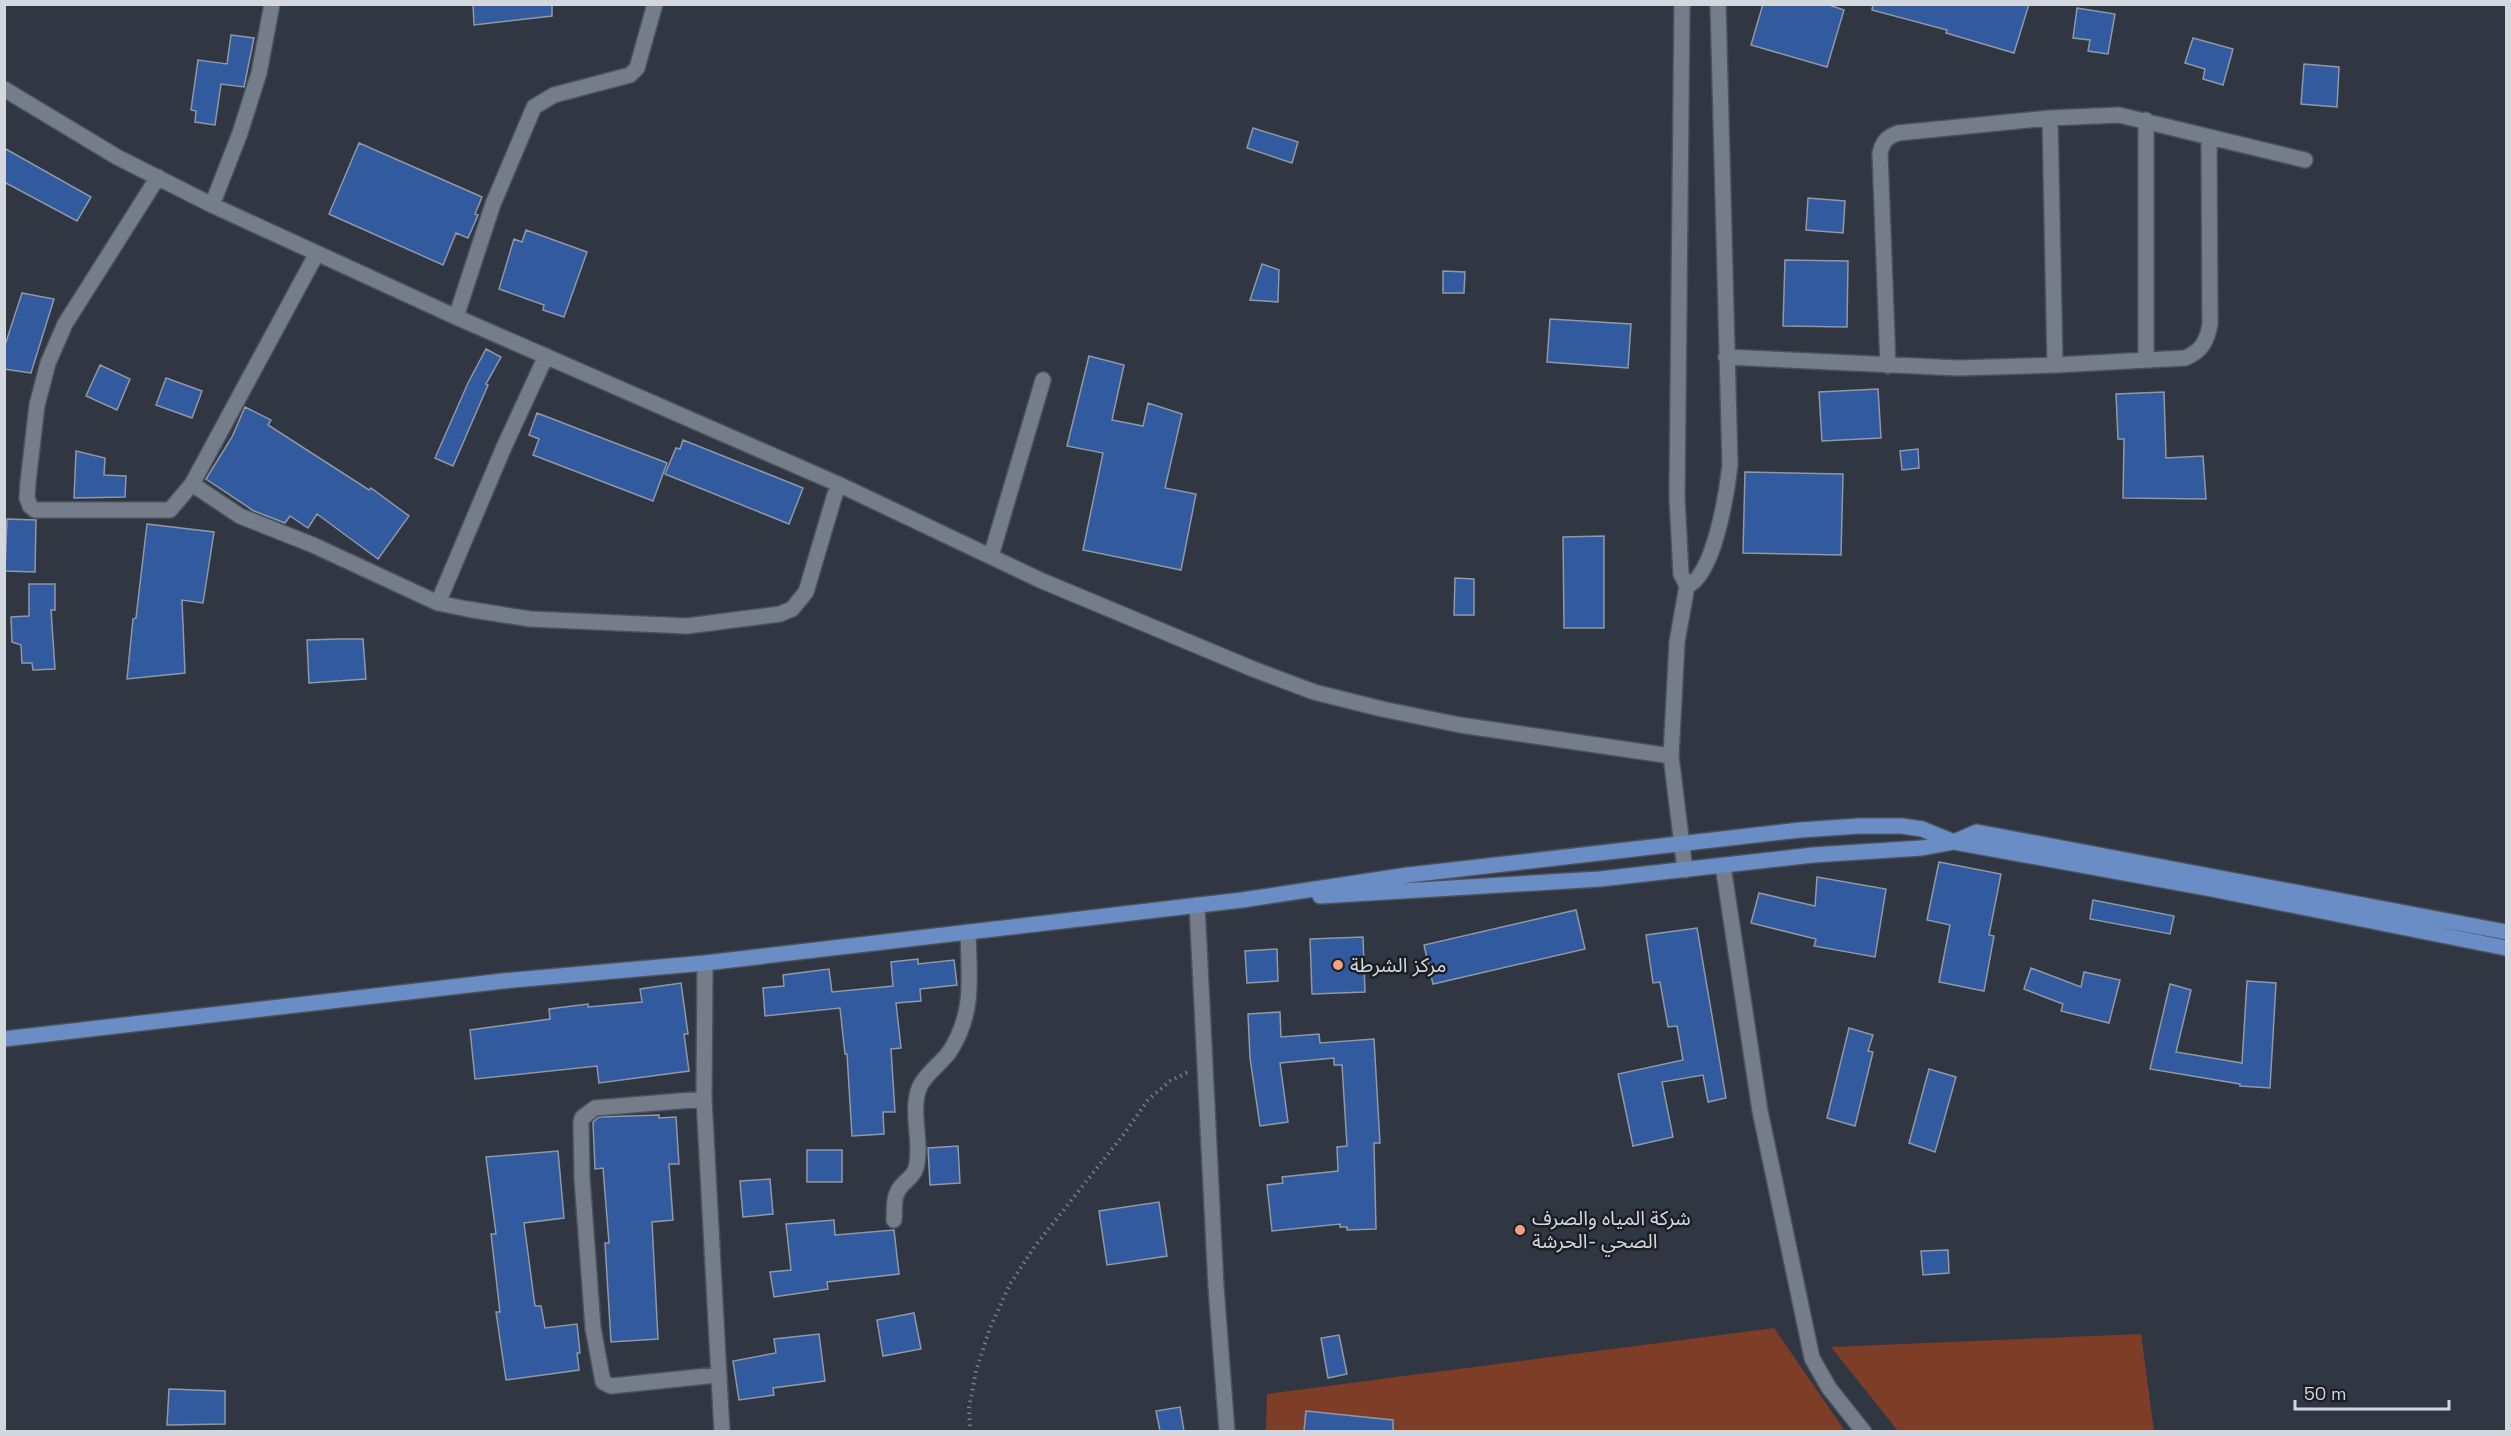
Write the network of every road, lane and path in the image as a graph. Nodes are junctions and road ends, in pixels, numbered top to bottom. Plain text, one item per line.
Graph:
1 (272, 4) edge
2 (655, 4) edge
3 (1682, 4) edge
4 (1718, 4) edge
5 (4, 89) edge
6 (2050, 118) junction
7 (2146, 120) junction
8 (2209, 137) junction
9 (2305, 160) dead end
10 (158, 177) junction
11 (212, 205) junction
12 (317, 254) junction
13 (456, 317) junction
14 (546, 356) junction
15 (1726, 357) junction
16 (2146, 359) junction
17 (2055, 365) junction
18 (1888, 366) junction
19 (1043, 380) dead end
20 (192, 484) junction
21 (838, 484) junction
22 (991, 556) junction
23 (1687, 586) junction
24 (438, 603) junction
25 (1671, 756) junction
26 (1954, 842) junction
27 (1681, 845) junction
28 (1723, 866) junction
29 (1685, 870) junction
30 (1242, 900) junction
31 (1197, 905) junction
32 (968, 932) junction
33 (2506, 932) edge
34 (2506, 948) edge
35 (705, 963) junction
36 (4, 1039) edge
37 (1205, 1065) junction
38 (704, 1099) junction
39 (894, 1220) dead end
40 (717, 1375) junction
41 (722, 1431) edge
42 (970, 1431) edge
43 (1227, 1431) edge
44 (1864, 1431) edge

1 - 11 street
2 - 13 street
3 - 23 street
4 - 15 street
5 - 10 street
6 - 7 street
6 - 17 street
6 - 18 street
7 - 8 street
7 - 16 street
8 - 9 street
8 - 16 street
10 - 11 street
10 - 20 street
11 - 12 street
12 - 13 street
12 - 20 street
13 - 14 street
14 - 21 street
14 - 24 street
15 - 18 street
15 - 23 street
16 - 17 street
17 - 18 street
19 - 22 street
20 - 24 street
21 - 22 street
21 - 24 street
22 - 25 street
23 - 25 street
25 - 27 street
26 - 27 main road
26 - 28 main road
26 - 33 main road
26 - 34 main road
27 - 29 street
27 - 30 main road
28 - 29 main road
28 - 44 street
29 - 30 main road
30 - 31 main road
31 - 32 main road
31 - 37 street
32 - 35 main road
32 - 39 street
35 - 36 main road
35 - 38 street
37 - 42 path
37 - 43 street
38 - 40 street
38 - 40 street
40 - 41 street

